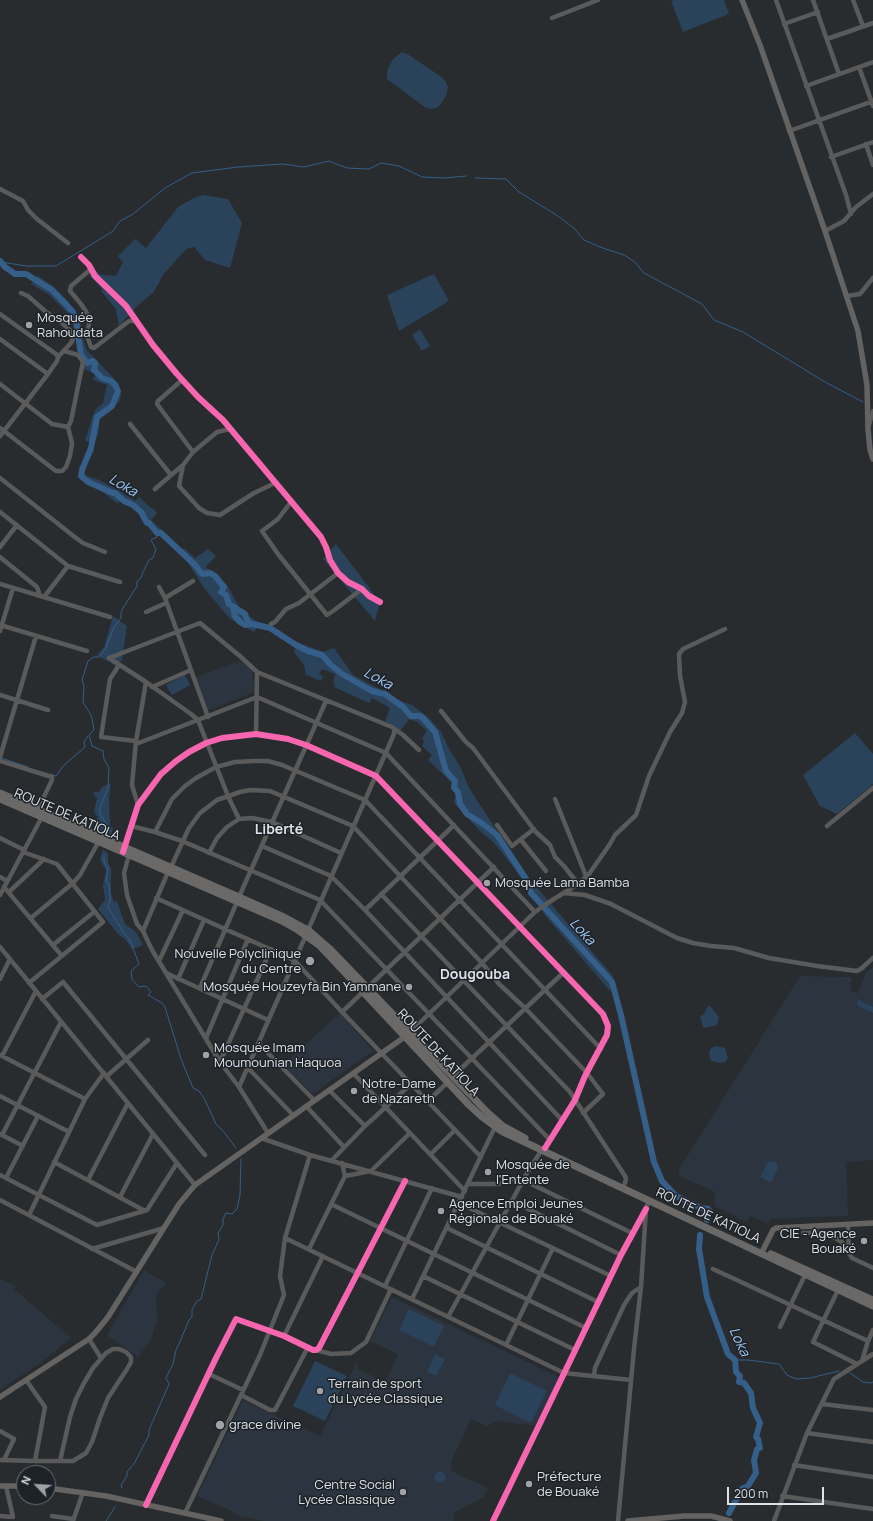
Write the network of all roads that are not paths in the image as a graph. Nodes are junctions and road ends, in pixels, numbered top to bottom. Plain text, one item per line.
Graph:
1 (598, 0) edge
2 (742, 0) edge
3 (776, 0) edge
4 (813, 0) edge
5 (853, 0) edge
6 (818, 12) junction
7 (552, 18) dead end
8 (873, 23) edge
9 (784, 24) junction
10 (863, 26) junction
11 (827, 39) junction
12 (873, 62) edge
13 (859, 67) junction
14 (840, 74) junction
15 (806, 86) junction
16 (872, 103) edge
17 (818, 121) junction
18 (790, 131) junction
19 (873, 142) edge
20 (866, 144) junction
21 (831, 157) junction
22 (873, 165) edge
23 (0, 189) edge
24 (873, 194) edge
25 (850, 214) junction
26 (825, 231) junction
27 (68, 243) dead end
28 (81, 257) dead end
29 (91, 269) junction
30 (873, 278) edge
31 (21, 293) dead end
32 (847, 296) junction
33 (0, 314) edge
34 (137, 320) junction
35 (0, 338) edge
36 (64, 351) junction
37 (58, 357) junction
38 (48, 374) junction
39 (182, 380) junction
40 (0, 384) edge
41 (870, 393) edge
42 (25, 404) junction
43 (873, 411) edge
44 (130, 424) dead end
45 (68, 426) junction
46 (230, 429) junction
47 (868, 429) junction
48 (2, 430) edge
49 (0, 436) edge
50 (872, 451) edge
51 (193, 452) junction
52 (873, 459) edge
53 (183, 465) junction
54 (171, 475) junction
55 (0, 478) edge
56 (275, 483) junction
57 (155, 489) dead end
58 (291, 502) junction
59 (0, 512) edge
60 (17, 525) junction
61 (0, 547) edge
62 (105, 552) dead end
63 (0, 557) edge
64 (68, 566) junction
65 (338, 574) junction
66 (193, 581) dead end
67 (120, 582) dead end
68 (0, 584) edge
69 (159, 587) dead end
70 (13, 588) junction
71 (362, 589) junction
72 (311, 594) junction
73 (42, 596) junction
74 (166, 601) junction
75 (380, 602) dead end
76 (146, 612) dead end
77 (110, 617) dead end
78 (271, 624) dead end
79 (1, 627) edge
80 (725, 629) dead end
81 (177, 632) junction
82 (36, 636) junction
83 (87, 651) dead end
84 (119, 665) junction
85 (191, 670) junction
86 (257, 672) junction
87 (146, 682) junction
88 (152, 687) junction
89 (0, 695) edge
90 (256, 697) junction
91 (17, 700) junction
92 (326, 701) junction
93 (48, 710) dead end
94 (442, 711) dead end
95 (208, 717) junction
96 (198, 720) junction
97 (316, 723) junction
98 (394, 729) junction
99 (256, 734) junction
100 (136, 742) junction
101 (206, 743) junction
102 (306, 745) junction
103 (419, 750) dead end
104 (386, 753) junction
105 (0, 757) edge
106 (0, 761) edge
107 (216, 767) junction
108 (296, 769) junction
109 (376, 776) junction
110 (873, 788) edge
111 (0, 793) edge
112 (228, 796) junction
113 (284, 796) junction
114 (0, 799) edge
115 (555, 799) dead end
116 (365, 800) junction
117 (138, 806) junction
118 (42, 813) junction
119 (239, 819) junction
120 (272, 822) junction
121 (454, 825) junction
122 (497, 825) dead end
123 (131, 826) junction
124 (353, 826) junction
125 (827, 826) dead end
126 (534, 829) junction
127 (155, 832) junction
128 (0, 838) edge
129 (521, 840) junction
130 (182, 841) junction
131 (437, 841) junction
132 (99, 842) junction
133 (262, 846) junction
134 (24, 851) junction
135 (125, 851) junction
136 (209, 853) junction
137 (341, 853) junction
138 (420, 858) junction
139 (44, 859) junction
140 (494, 867) junction
141 (169, 869) junction
142 (251, 871) junction
143 (546, 872) dead end
144 (331, 876) junction
145 (400, 876) junction
146 (586, 876) junction
147 (0, 878) edge
148 (7, 881) junction
149 (73, 883) junction
150 (477, 883) junction
151 (578, 884) junction
152 (4, 887) junction
153 (9, 892) junction
154 (563, 893) junction
155 (381, 894) junction
156 (0, 895) edge
157 (156, 898) junction
158 (238, 899) junction
159 (320, 900) junction
160 (460, 900) junction
161 (183, 910) junction
162 (365, 910) junction
163 (94, 912) junction
164 (535, 912) junction
165 (30, 918) junction
166 (440, 918) junction
167 (204, 920) junction
168 (519, 927) junction
169 (226, 929) junction
170 (143, 930) junction
171 (307, 932) junction
172 (421, 936) junction
173 (248, 939) junction
174 (501, 944) junction
175 (53, 945) junction
176 (0, 947) edge
177 (271, 949) junction
178 (405, 953) junction
179 (62, 956) junction
180 (873, 958) edge
181 (10, 959) junction
182 (294, 960) junction
183 (159, 961) junction
184 (482, 963) junction
185 (386, 970) junction
186 (166, 973) junction
187 (563, 973) junction
188 (0, 979) edge
189 (178, 979) junction
190 (464, 982) junction
191 (29, 983) junction
192 (200, 988) junction
193 (544, 989) junction
194 (365, 990) junction
195 (36, 991) junction
196 (222, 998) junction
197 (446, 998) junction
198 (42, 999) junction
199 (525, 1008) junction
200 (245, 1009) junction
201 (342, 1012) junction
202 (429, 1015) junction
203 (268, 1020) junction
204 (61, 1022) junction
205 (506, 1026) junction
206 (408, 1035) junction
207 (206, 1038) junction
208 (148, 1040) dead end
209 (490, 1042) junction
210 (258, 1043) junction
211 (601, 1049) junction
212 (381, 1053) junction
213 (1, 1056) edge
214 (126, 1059) junction
215 (472, 1059) junction
216 (220, 1062) junction
217 (247, 1067) junction
218 (353, 1072) junction
219 (34, 1073) junction
220 (587, 1073) junction
221 (105, 1074) junction
222 (450, 1080) junction
223 (411, 1084) junction
224 (239, 1087) junction
225 (329, 1090) junction
226 (0, 1096) edge
227 (85, 1099) junction
228 (314, 1100) junction
229 (575, 1100) junction
230 (428, 1101) junction
231 (128, 1103) junction
232 (17, 1105) junction
233 (306, 1106) junction
234 (386, 1107) junction
235 (583, 1113) junction
236 (293, 1115) junction
237 (38, 1116) junction
238 (562, 1120) junction
239 (365, 1126) junction
240 (495, 1127) junction
241 (455, 1130) junction
242 (69, 1132) junction
243 (268, 1133) junction
244 (410, 1133) junction
245 (1, 1134) edge
246 (153, 1134) junction
247 (261, 1138) junction
248 (550, 1140) junction
249 (23, 1146) junction
250 (344, 1147) junction
251 (543, 1150) junction
252 (430, 1154) junction
253 (205, 1155) dead end
254 (310, 1155) junction
255 (481, 1157) junction
256 (332, 1160) junction
257 (54, 1162) junction
258 (177, 1163) junction
259 (342, 1163) junction
260 (371, 1171) junction
261 (0, 1175) edge
262 (345, 1176) junction
263 (6, 1178) junction
264 (88, 1180) junction
265 (524, 1180) junction
266 (406, 1181) junction
267 (468, 1184) junction
268 (195, 1186) junction
269 (624, 1186) junction
270 (432, 1188) junction
271 (465, 1191) junction
272 (38, 1195) junction
273 (120, 1197) junction
274 (462, 1197) junction
275 (0, 1200) edge
276 (512, 1201) junction
277 (459, 1203) junction
278 (648, 1203) junction
279 (331, 1204) junction
280 (145, 1211) junction
281 (29, 1215) junction
282 (500, 1223) junction
283 (873, 1223) edge
284 (848, 1224) junction
285 (164, 1228) junction
286 (382, 1228) junction
287 (446, 1228) junction
288 (632, 1233) junction
289 (803, 1233) dead end
290 (285, 1238) junction
291 (407, 1241) junction
292 (487, 1248) junction
293 (553, 1248) junction
294 (92, 1249) junction
295 (309, 1249) junction
296 (762, 1252) junction
297 (434, 1254) junction
298 (850, 1254) junction
299 (621, 1255) junction
300 (323, 1256) junction
301 (873, 1268) edge
302 (713, 1269) dead end
303 (137, 1272) junction
304 (472, 1273) junction
305 (359, 1274) junction
306 (541, 1274) junction
307 (805, 1275) junction
308 (423, 1276) junction
309 (611, 1276) junction
310 (385, 1286) junction
311 (641, 1287) junction
312 (391, 1289) junction
313 (838, 1290) junction
314 (460, 1294) junction
315 (412, 1299) junction
316 (528, 1300) junction
317 (873, 1300) edge
318 (598, 1302) junction
319 (791, 1305) junction
320 (873, 1306) edge
321 (448, 1317) junction
322 (823, 1320) junction
323 (517, 1322) junction
324 (586, 1328) junction
325 (780, 1328) dead end
326 (873, 1330) edge
327 (270, 1332) junction
328 (284, 1336) junction
329 (89, 1339) junction
330 (868, 1341) junction
331 (506, 1345) junction
332 (308, 1347) junction
333 (316, 1350) junction
334 (575, 1350) junction
335 (873, 1354) edge
336 (101, 1358) junction
337 (862, 1360) junction
338 (857, 1364) junction
339 (209, 1374) junction
340 (564, 1374) junction
341 (594, 1376) junction
342 (26, 1380) junction
343 (631, 1380) junction
344 (242, 1393) junction
345 (0, 1397) edge
346 (822, 1404) junction
347 (873, 1410) edge
348 (0, 1431) edge
349 (807, 1433) junction
350 (873, 1442) edge
351 (2, 1460) edge
352 (35, 1461) junction
353 (60, 1461) junction
354 (794, 1465) junction
355 (873, 1477) edge
356 (3, 1486) edge
357 (16, 1486) edge
358 (56, 1489) edge
359 (83, 1492) junction
360 (782, 1496) junction
361 (146, 1505) junction
362 (873, 1509) edge
363 (185, 1513) junction
364 (0, 1516) edge
365 (52, 1516) dead end
366 (73, 1520) edge
367 (217, 1521) edge
368 (493, 1521) edge
369 (618, 1521) edge
370 (628, 1521) edge
371 (730, 1521) edge
372 (774, 1521) edge

1 - 7 street
2 - 18 main road
3 - 9 street
4 - 6 street
5 - 10 street
6 - 9 street
6 - 11 street
8 - 10 street
9 - 15 street
10 - 11 street
11 - 14 street
12 - 13 street
13 - 14 street
13 - 16 street
14 - 15 street
15 - 17 street
16 - 17 street
17 - 18 street
17 - 21 street
18 - 26 main road
19 - 20 street
20 - 21 street
20 - 22 street
21 - 25 street
23 - 27 street
24 - 25 street
25 - 26 street
26 - 32 main road
28 - 29 street
29 - 34 street
29 - 34 street
30 - 32 street
31 - 36 street
32 - 41 main road
33 - 37 street
34 - 39 street
35 - 38 street
36 - 37 street
36 - 45 street
37 - 38 street
38 - 42 street
39 - 46 street
39 - 51 street
40 - 42 street
41 - 47 main road
42 - 45 street
42 - 48 street
43 - 47 street
44 - 54 street
45 - 48 street
46 - 51 street
46 - 56 street
47 - 50 main road
48 - 49 street
50 - 52 main road
51 - 53 street
53 - 54 street
53 - 56 street
54 - 57 street
55 - 62 street
56 - 58 street
58 - 65 street
58 - 72 street
59 - 60 street
60 - 61 street
60 - 64 street
63 - 73 street
64 - 67 street
64 - 73 street
65 - 71 street
65 - 72 street
66 - 74 street
68 - 70 street
69 - 74 street
70 - 73 street
70 - 79 street
71 - 72 street
71 - 75 street
72 - 78 street
73 - 77 street
74 - 76 street
74 - 81 street
79 - 82 street
80 - 146 street
81 - 84 street
81 - 85 street
81 - 86 street
82 - 83 street
82 - 91 street
84 - 87 street
84 - 100 street
85 - 88 street
85 - 95 street
86 - 90 street
86 - 92 street
87 - 88 street
87 - 100 street
88 - 96 street
89 - 91 street
90 - 95 street
90 - 97 street
90 - 99 street
91 - 93 street
91 - 105 street
92 - 97 street
92 - 98 street
94 - 126 street
95 - 96 street
96 - 100 street
96 - 101 street
97 - 102 street
97 - 104 street
98 - 103 street
98 - 104 street
99 - 101 street
99 - 102 street
100 - 117 street
101 - 107 street
101 - 117 street
102 - 108 street
102 - 109 street
104 - 109 street
104 - 121 street
106 - 118 street
107 - 108 street
107 - 112 street
107 - 127 street
108 - 113 street
108 - 116 street
109 - 116 street
109 - 131 street
110 - 125 street
111 - 118 highway, ROUTE DE KATIOLA
112 - 113 street
112 - 119 street
112 - 130 street
113 - 120 street
113 - 124 street
114 - 118 highway, ROUTE DE KATIOLA
115 - 146 street
116 - 124 street
116 - 138 street
117 - 123 street
118 - 132 highway, ROUTE DE KATIOLA
118 - 134 street
118 - 135 highway, ROUTE DE KATIOLA
119 - 120 street
119 - 136 street
120 - 133 street
120 - 137 street
121 - 131 street
121 - 140 street
122 - 129 street
123 - 127 street
123 - 135 street
124 - 137 street
124 - 145 street
126 - 129 street
126 - 151 street
127 - 130 street
128 - 134 street
129 - 143 street
130 - 136 street
130 - 141 street
131 - 138 street
131 - 150 street
132 - 135 highway, ROUTE DE KATIOLA
132 - 149 street
133 - 142 street
133 - 144 street
134 - 139 street
134 - 148 street
135 - 141 highway, ROUTE DE KATIOLA
135 - 170 street
136 - 142 street
137 - 144 street
138 - 145 street
138 - 160 street
139 - 149 street
139 - 153 street
140 - 150 street
140 - 164 street
141 - 157 street
141 - 158 highway, ROUTE DE KATIOLA
142 - 158 street
142 - 159 street
144 - 159 street
144 - 162 street
145 - 155 street
145 - 166 street
146 - 151 street
147 - 148 street
148 - 152 street
149 - 163 street
149 - 165 street
150 - 160 street
150 - 168 street
151 - 154 street
152 - 153 street
152 - 156 street
153 - 165 street
154 - 164 street
154 - 180 street
155 - 162 street
155 - 172 street
157 - 161 street
157 - 170 street
158 - 169 street
158 - 171 highway, ROUTE DE KATIOLA
159 - 171 street
159 - 185 street
160 - 166 street
160 - 174 street
161 - 167 street
161 - 183 street
162 - 178 street
163 - 175 street
163 - 179 street
164 - 168 street
165 - 175 street
166 - 172 street
166 - 184 street
167 - 169 street
167 - 189 street
168 - 174 street
168 - 187 street
169 - 173 street
169 - 192 street
170 - 183 street
171 - 182 street
171 - 194 highway, ROUTE DE KATIOLA
172 - 178 street
172 - 190 street
173 - 177 street
173 - 196 street
174 - 184 street
174 - 193 street
175 - 179 street
176 - 181 street
177 - 182 street
177 - 200 street
178 - 185 street
178 - 197 street
179 - 191 street
181 - 188 street
181 - 191 street
182 - 201 street
182 - 203 street
183 - 186 street
184 - 190 street
184 - 199 street
185 - 194 street
185 - 202 street
186 - 189 street
186 - 207 street
187 - 193 street
187 - 211 street
189 - 192 street
190 - 197 street
190 - 205 street
191 - 195 street
192 - 196 street
193 - 199 street
193 - 211 street
194 - 201 street
194 - 206 highway, ROUTE DE KATIOLA
195 - 198 street
195 - 213 street
196 - 200 street
196 - 207 street
197 - 202 street
197 - 209 street
198 - 204 street
198 - 214 street
199 - 205 street
199 - 220 street
200 - 203 street
200 - 216 street
201 - 212 street
202 - 206 street
202 - 215 street
203 - 210 street
204 - 219 street
204 - 221 street
205 - 209 street
205 - 229 street
206 - 212 main road
206 - 222 highway, ROUTE DE KATIOLA
207 - 216 street
208 - 214 street
209 - 215 street
209 - 238 street
210 - 217 street
210 - 228 street
211 - 220 street
212 - 218 main road
212 - 223 street
213 - 219 street
214 - 221 street
214 - 253 street
215 - 222 street
215 - 248 street
216 - 224 street
217 - 224 street
217 - 236 street
218 - 225 main road
218 - 234 street
219 - 227 street
219 - 232 street
220 - 229 street
220 - 235 street
221 - 227 street
221 - 231 street
222 - 230 street
222 - 240 highway, ROUTE DE KATIOLA
222 - 251 highway, ROUTE DE KATIOLA
223 - 230 street
223 - 234 street
224 - 243 street
225 - 228 main road
225 - 239 street
226 - 232 street
227 - 242 street
228 - 233 main road
229 - 235 street
229 - 238 street
230 - 241 street
231 - 246 street
231 - 264 street
232 - 237 street
232 - 245 street
233 - 236 main road
233 - 250 street
234 - 239 street
234 - 244 street
235 - 269 street
236 - 243 main road
237 - 242 street
237 - 249 street
238 - 248 street
239 - 250 street
240 - 251 highway, ROUTE DE KATIOLA
240 - 255 street
241 - 252 street
241 - 255 street
242 - 257 street
243 - 247 main road
244 - 252 street
244 - 260 street
245 - 249 street
246 - 258 street
246 - 273 street
247 - 254 street
247 - 268 main road
248 - 251 street
249 - 263 street
250 - 256 street
251 - 265 street
251 - 269 highway, ROUTE DE KATIOLA
251 - 278 highway, ROUTE DE KATIOLA
252 - 271 street
254 - 256 street
254 - 290 street
255 - 267 street
256 - 259 street
257 - 264 street
257 - 272 street
258 - 268 street
258 - 280 street
259 - 260 street
259 - 262 street
260 - 262 street
260 - 266 street
261 - 263 street
262 - 279 street
263 - 272 street
264 - 273 street
265 - 267 street
265 - 276 street
265 - 288 street
266 - 270 street
266 - 286 street
267 - 271 street
268 - 285 main road
269 - 278 highway, ROUTE DE KATIOLA
270 - 274 street
270 - 291 street
271 - 274 street
272 - 280 street
272 - 281 street
273 - 280 street
274 - 277 street
275 - 281 street
276 - 282 street
276 - 299 street
277 - 282 street
277 - 287 street
278 - 288 street
278 - 296 highway, ROUTE DE KATIOLA
278 - 311 street
279 - 286 street
279 - 295 street
281 - 294 street
282 - 292 street
282 - 293 street
283 - 284 main road
284 - 296 main road
284 - 298 street
285 - 294 street
285 - 303 main road
286 - 291 street
286 - 305 street
287 - 292 street
287 - 297 street
288 - 299 street
289 - 298 street
290 - 295 street
290 - 327 street
291 - 297 street
291 - 310 street
292 - 304 street
292 - 306 street
293 - 306 street
293 - 309 street
294 - 303 street
295 - 300 street
296 - 307 highway, ROUTE DE KATIOLA
296 - 317 highway, ROUTE DE KATIOLA
297 - 304 street
297 - 308 street
298 - 301 street
299 - 309 street
300 - 305 street
300 - 328 street
302 - 319 street
303 - 329 main road
304 - 314 street
304 - 316 street
305 - 310 street
305 - 333 street
306 - 316 street
306 - 318 street
307 - 313 highway, ROUTE DE KATIOLA
307 - 319 street
308 - 314 street
308 - 315 street
309 - 318 street
310 - 312 street
311 - 341 street
311 - 343 street
312 - 315 street
312 - 333 street
313 - 320 highway, ROUTE DE KATIOLA
313 - 322 street
314 - 321 street
314 - 323 street
315 - 321 street
316 - 323 street
316 - 324 street
318 - 324 street
319 - 322 street
319 - 325 street
321 - 331 street
322 - 330 street
322 - 338 street
323 - 331 street
323 - 334 street
324 - 334 street
326 - 330 street
327 - 328 street
327 - 339 street
327 - 344 street
328 - 332 street
329 - 336 street
329 - 342 main road
330 - 337 street
331 - 340 street
332 - 333 street
332 - 344 street
334 - 340 street
335 - 337 street
336 - 353 street
336 - 353 street
337 - 338 street
338 - 346 street
339 - 344 street
339 - 361 street
340 - 341 street
340 - 368 street
341 - 343 street
342 - 345 main road
342 - 352 street
343 - 369 street
344 - 363 street
346 - 347 street
346 - 349 street
348 - 351 street
349 - 350 street
349 - 354 street
351 - 352 street
352 - 353 street
354 - 355 street
354 - 360 street
356 - 357 main road
356 - 364 street
358 - 359 main road
359 - 361 main road
359 - 366 street
360 - 362 street
360 - 372 street
361 - 363 main road
363 - 367 main road
365 - 366 street
370 - 371 main road

